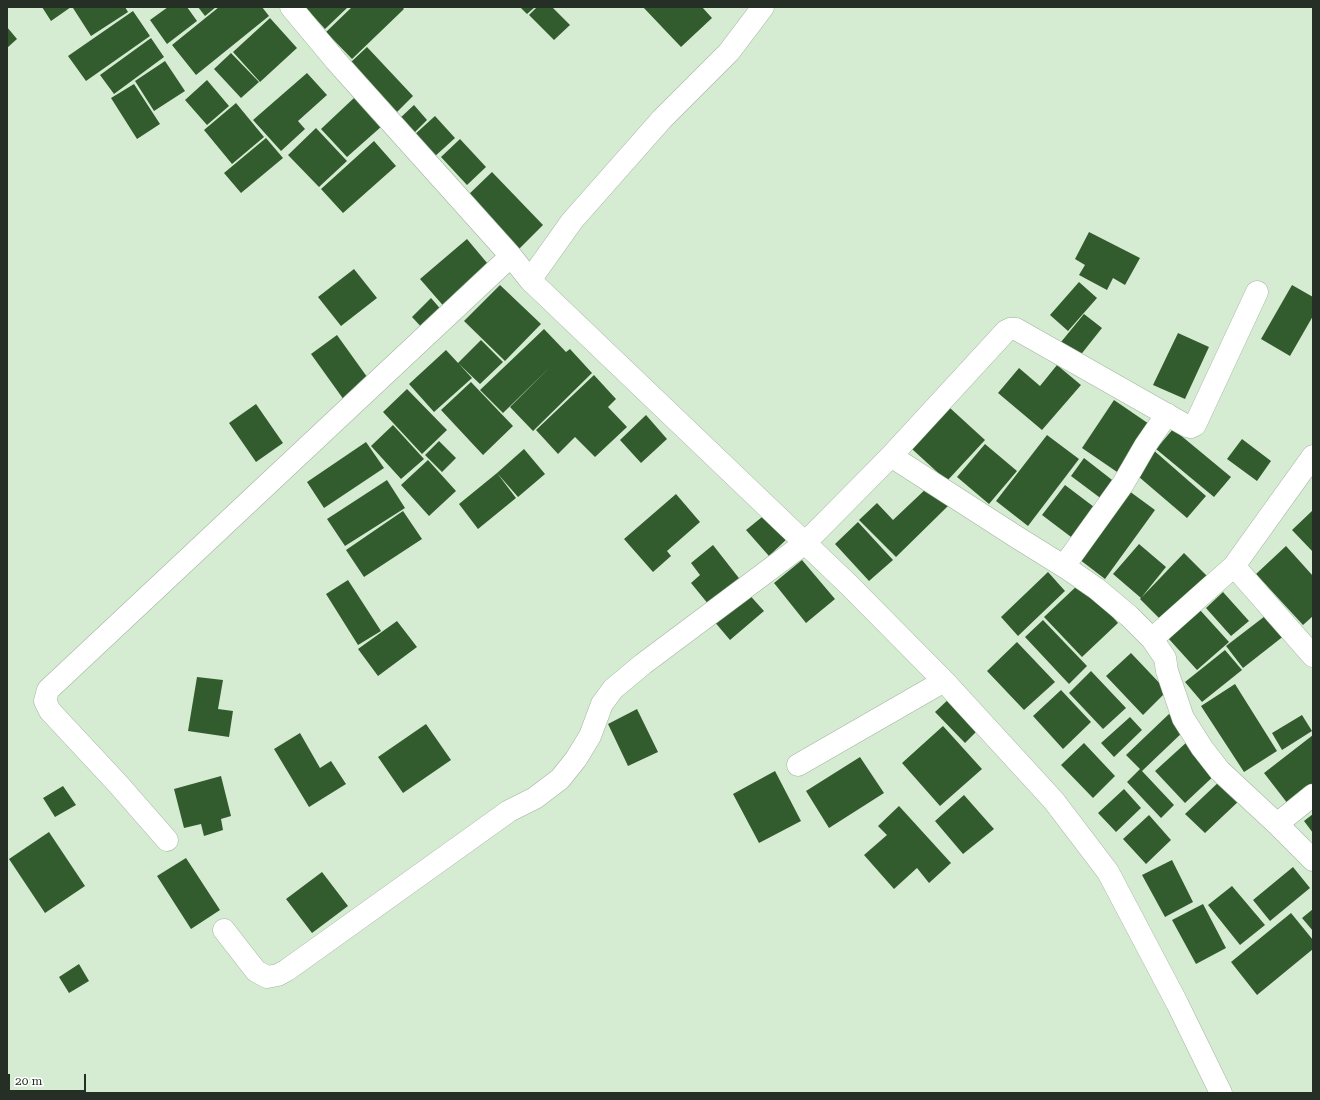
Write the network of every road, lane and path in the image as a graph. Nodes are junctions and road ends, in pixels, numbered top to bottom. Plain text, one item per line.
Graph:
1 (291, 7) edge
2 (763, 7) edge
3 (511, 256) junction
4 (530, 280) junction
5 (1257, 292) dead end
6 (1167, 414) junction
7 (891, 456) junction
8 (1313, 456) edge
9 (806, 543) junction
10 (1064, 566) junction
11 (1234, 566) junction
12 (1152, 639) junction
13 (1313, 656) edge
14 (944, 681) junction
15 (798, 765) dead end
16 (1313, 796) edge
17 (1277, 824) junction
18 (167, 840) dead end
19 (1313, 860) edge
20 (224, 930) dead end
21 (1221, 1093) edge

1 - 3 street
2 - 4 street
3 - 4 street
3 - 18 street
4 - 9 street
5 - 6 street
6 - 7 street
6 - 10 street
7 - 9 street
7 - 10 street
8 - 11 street
9 - 14 street
9 - 20 street
10 - 12 street
11 - 12 street
11 - 13 street
12 - 17 street
14 - 15 street
14 - 21 street
16 - 17 street
17 - 19 street

